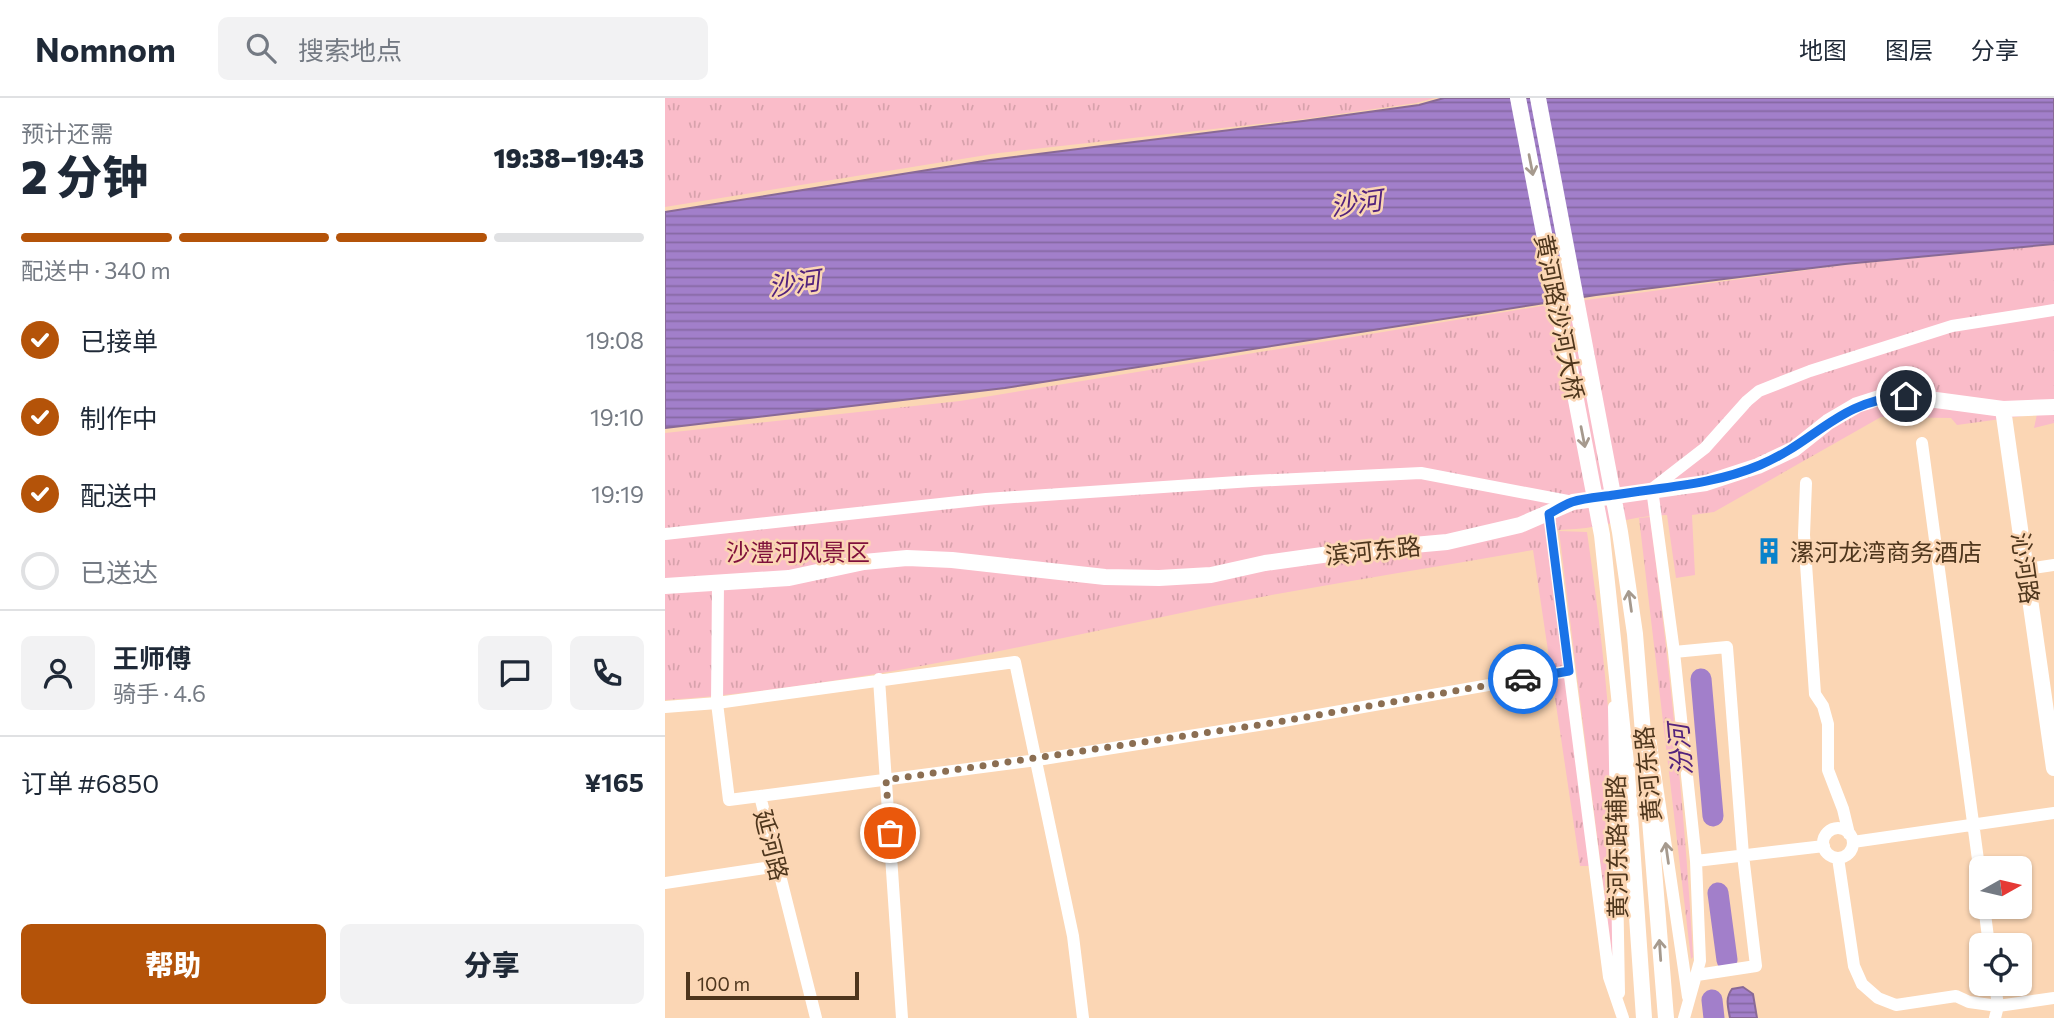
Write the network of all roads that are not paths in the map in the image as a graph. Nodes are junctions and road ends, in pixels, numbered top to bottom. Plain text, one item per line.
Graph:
1 (1518, 98) edge
2 (1538, 98) edge
3 (2054, 310) edge
4 (2054, 407) edge
5 (2003, 409) junction
6 (1922, 443) dead end
7 (1806, 483) dead end
8 (1652, 489) junction
9 (1573, 502) junction
10 (1549, 514) junction
11 (1620, 531) joint
12 (665, 534) edge
13 (1602, 535) joint
14 (2054, 565) edge
15 (2027, 569) junction
16 (718, 583) junction
17 (665, 586) edge
18 (1612, 633) junction
19 (1635, 634) junction
20 (1674, 652) junction
21 (1569, 671) junction
22 (879, 679) junction
23 (717, 703) junction
24 (665, 707) edge
25 (1037, 760) junction
26 (2054, 768) edge
27 (886, 780) junction
28 (760, 796) junction
29 (2054, 813) edge
30 (1973, 824) junction
31 (1851, 838) junction
32 (1824, 846) junction
33 (1743, 855) junction
34 (1977, 856) edge
35 (1838, 858) junction
36 (1696, 861) junction
37 (778, 866) junction
38 (665, 883) edge
39 (1697, 975) junction
40 (2054, 998) edge
41 (1689, 1003) junction
42 (1996, 1012) edge
43 (1621, 1015) edge
44 (816, 1018) edge
45 (902, 1018) edge
46 (1083, 1018) edge
47 (1644, 1018) edge
48 (1666, 1018) edge
49 (1684, 1018) edge
50 (1690, 1018) edge

1 -> 13 main road, 黄河路沙河大桥
2 - 11 main road, 黄河路沙河大桥
3 - 8 street
4 - 5 main road, 滨河东路
5 - 8 main road, 滨河东路
5 - 15 main road, 沁河路
6 - 30 street
7 - 31 street
8 - 9 main road, 滨河东路
8 - 20 street
9 - 10 main road, 滨河东路
9 - 12 street
10 - 16 main road, 滨河东路
10 - 21 street
19 -> 11 main road, 黄河东路
13 - 18 main road, 黄河东路
14 - 15 street
15 - 26 main road, 沁河路
16 - 17 main road, 滨河东路
16 - 23 street
18 - 43 street, 黄河东路辅路
18 - 47 main road, 黄河东路
41 -> 19 street, 黄河东路辅路
48 -> 19 main road, 黄河东路
20 - 33 street
20 - 36 street
21 - 25 street
21 - 43 street
22 - 23 street
22 - 25 street
22 - 27 street
23 - 24 street
23 - 28 street, 延河路
25 - 27 street
25 - 46 street
27 - 28 street
27 - 45 street
28 - 37 street, 延河路
29 - 30 street
30 - 31 street
30 - 34 street
31 - 32 street
31 - 35 street
32 - 33 street
32 - 35 street
33 - 36 street
33 - 39 street
35 - 42 street
36 - 39 street
37 - 38 street
37 - 44 street, 延河路
39 - 41 street
40 - 42 street
41 - 49 street
41 - 50 street, 黄河东路辅路

